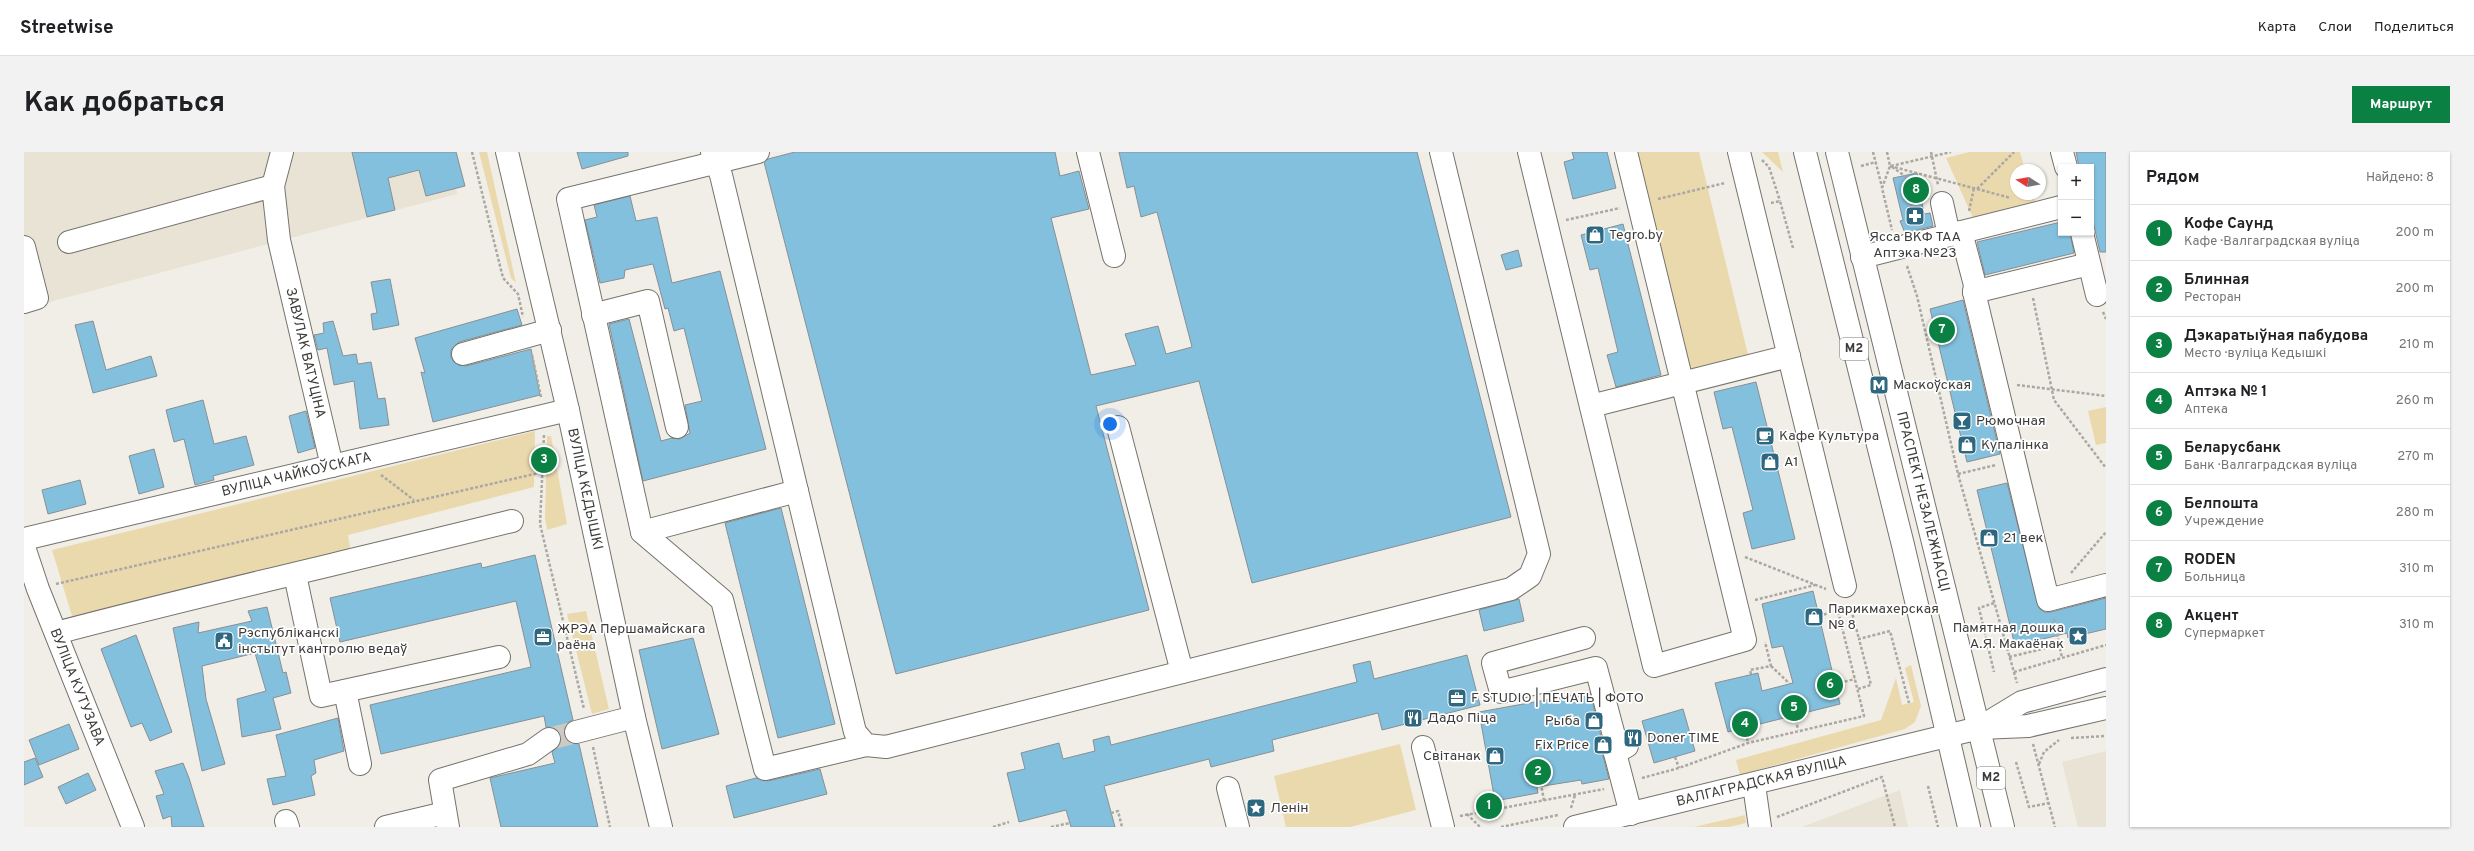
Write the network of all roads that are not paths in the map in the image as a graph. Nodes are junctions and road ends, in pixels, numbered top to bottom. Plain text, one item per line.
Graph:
1 (283, 152) edge
2 (507, 152) edge
3 (758, 152) edge
4 (1088, 152) edge
5 (1441, 152) edge
6 (1529, 152) edge
7 (1626, 152) edge
8 (1805, 152) edge
9 (1837, 152) edge
10 (2062, 152) edge
11 (1749, 155) edge
12 (714, 157) edge
13 (2065, 164) edge
14 (273, 186) junction
15 (1942, 203) road end
16 (2058, 208) edge
17 (1955, 234) junction
18 (2083, 236) edge
19 (69, 242) dead end
20 (24, 247) edge
21 (1114, 256) dead end
22 (1862, 257) junction
23 (2096, 279) edge
24 (1974, 292) junction
25 (24, 302) edge
26 (593, 315) junction
27 (550, 330) junction
28 (463, 354) dead end
29 (1789, 356) junction
30 (1682, 384) junction
31 (1591, 406) junction
32 (568, 410) junction
33 (677, 427) dead end
34 (1118, 427) dead end
35 (332, 466) junction
36 (797, 491) junction
37 (512, 521) dead end
38 (642, 532) junction
39 (24, 539) edge
40 (24, 547) edge
41 (295, 575) junction
42 (2106, 586) edge
43 (1836, 588) road end
44 (31, 591) edge
45 (56, 633) junction
46 (1584, 638) dead end
47 (499, 657) dead end
48 (1182, 672) junction
49 (2106, 679) edge
50 (345, 691) junction
51 (1618, 708) dead end
52 (2106, 708) edge
53 (634, 716) junction
54 (1979, 728) junction
55 (582, 730) tunnel mouth
56 (1948, 736) junction
57 (549, 739) tunnel mouth
58 (866, 745) junction
59 (1423, 747) dead end
60 (1615, 753) junction
61 (360, 764) dead end
62 (1754, 785) junction
63 (1228, 788) dead end
64 (1631, 814) junction
65 (1570, 818) edge
66 (447, 820) edge
67 (1442, 825) edge
68 (1760, 825) edge
69 (133, 827) edge
70 (386, 827) edge
71 (661, 827) edge
72 (1238, 827) edge
73 (1969, 827) edge
74 (2003, 827) edge

1 - 14 street
2 - 27 street, ВУЛІЦА КЕДЫШКІ
3 - 12 street
4 - 21 street
5 - 48 street
6 - 31 street
7 - 30 street
8 - 56 street, М2
9 - 22 street, ПРАСПЕКТ НЕЗАЛЕЖНАСЦІ / М2
10 - 13 street
11 - 29 street
12 - 26 street
12 - 36 street
14 - 19 street
14 - 35 street, ЗАВУЛАК ВАТУЦІНА
15 - 17 street
16 - 17 street
17 - 22 street
17 - 24 street
18 - 23 street
20 - 25 street
22 - 54 street, ПРАСПЕКТ НЕЗАЛЕЖНАСЦІ / М2
23 - 24 street
24 - 42 street
26 - 33 street
26 - 38 street
27 - 28 street
27 - 32 street, ВУЛІЦА КЕДЫШКІ
29 - 30 street
29 - 43 street
30 - 31 street
30 - 31 street
32 - 35 street, ВУЛІЦА ЧАЙКОЎСКАГА
32 - 53 street, ВУЛІЦА КЕДЫШКІ
34 - 48 street
35 - 39 street, ВУЛІЦА ЧАЙКОЎСКАГА
36 - 38 street
36 - 58 street
37 - 41 street
38 - 58 street
40 - 44 street, ВУЛІЦА КУТУЗАВА
41 - 45 street
41 - 50 street
44 - 45 street, ВУЛІЦА КУТУЗАВА
45 - 69 street, ВУЛІЦА КУТУЗАВА
46 - 60 street
47 - 50 street
48 - 58 street
49 - 54 street
50 - 61 street
51 - 60 street
52 - 54 street
53 - 55 street
53 - 71 street, ВУЛІЦА КЕДЫШКІ
54 - 56 street, ВАЛГАГРАДСКАЯ ВУЛІЦА
54 - 74 street, ПРАСПЕКТ НЕЗАЛЕЖНАСЦІ / М2
56 - 62 street, ВАЛГАГРАДСКАЯ ВУЛІЦА
56 - 73 street, М2
57 - 66 street
59 - 67 street
60 - 64 street
62 - 64 street, ВАЛГАГРАДСКАЯ ВУЛІЦА
62 - 68 street
63 - 72 street
64 - 65 street, ВАЛГАГРАДСКАЯ ВУЛІЦА
66 - 70 street

